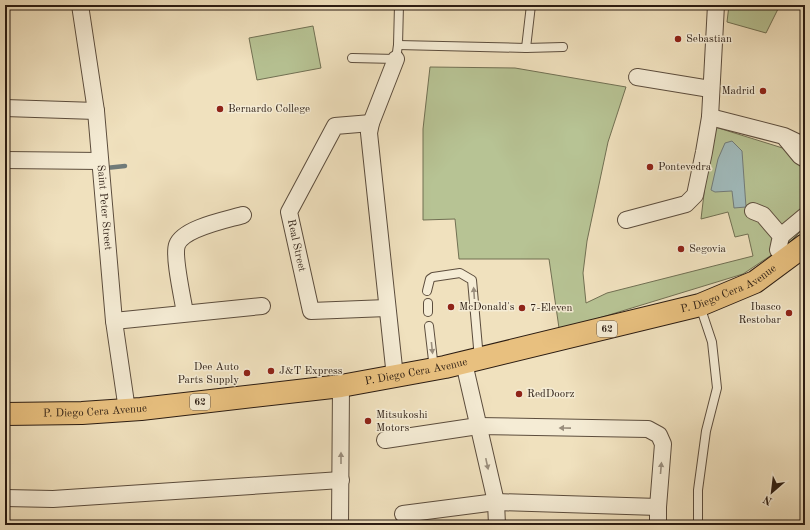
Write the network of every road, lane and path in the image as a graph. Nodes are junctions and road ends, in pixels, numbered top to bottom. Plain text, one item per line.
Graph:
1 (399, 5) edge
2 (531, 5) edge
3 (716, 5) edge
4 (85, 6) edge
5 (563, 47) dead end
6 (526, 48) junction
7 (397, 52) junction
8 (352, 58) dead end
9 (637, 77) dead end
10 (710, 89) junction
11 (5, 108) edge
12 (96, 111) junction
13 (710, 117) junction
14 (371, 123) junction
15 (784, 136) junction
16 (805, 146) edge
17 (805, 159) edge
18 (5, 160) edge
19 (100, 161) junction
20 (753, 211) dead end
21 (243, 215) dead end
22 (805, 216) edge
23 (626, 220) dead end
24 (805, 245) edge
25 (427, 291) dead end
26 (428, 303) dead end
27 (262, 306) dead end
28 (700, 306) junction
29 (387, 308) junction
30 (428, 312) dead end
31 (185, 313) junction
32 (114, 321) junction
33 (429, 326) dead end
34 (472, 361) junction
35 (434, 370) junction
36 (395, 377) junction
37 (341, 386) junction
38 (128, 410) junction
39 (5, 414) edge
40 (478, 426) junction
41 (385, 440) dead end
42 (341, 480) junction
43 (5, 498) edge
44 (496, 502) junction
45 (658, 507) junction
46 (403, 514) dead end
47 (340, 525) edge
48 (497, 525) edge
49 (658, 525) edge
50 (698, 525) edge

1 - 7 lane
2 - 6 lane
3 - 10 street
4 - 12 street, Saint Peter Street
5 - 6 lane
6 - 7 lane
7 - 8 lane
7 - 14 street
9 - 10 street
10 - 13 street
11 - 12 street
12 - 19 street, Saint Peter Street
13 - 15 street
13 - 23 street
14 - 29 street
14 - 29 street, Real Street
15 - 16 street
15 - 17 street
18 - 19 street
19 - 32 street, Saint Peter Street
20 - 22 street
21 - 31 street
24 - 28 main road, P. Diego Cera Avenue / 62
34 -> 25 lane
26 - 30 lane
27 - 31 street
28 - 34 main road, P. Diego Cera Avenue / 62
28 - 50 lane
29 - 36 street
31 - 32 street
32 - 38 street, Saint Peter Street
33 -> 35 lane
34 - 35 main road, P. Diego Cera Avenue / 62
34 - 40 street
35 - 36 main road, P. Diego Cera Avenue / 62
36 - 37 main road, P. Diego Cera Avenue / 62
37 - 38 main road, P. Diego Cera Avenue / 62
42 -> 37 street
38 - 39 main road, P. Diego Cera Avenue / 62
40 - 41 street
40 -> 44 street
45 -> 40 street
42 - 43 street
42 - 47 street
44 - 45 street
44 - 46 street
44 - 48 street
45 - 49 street

